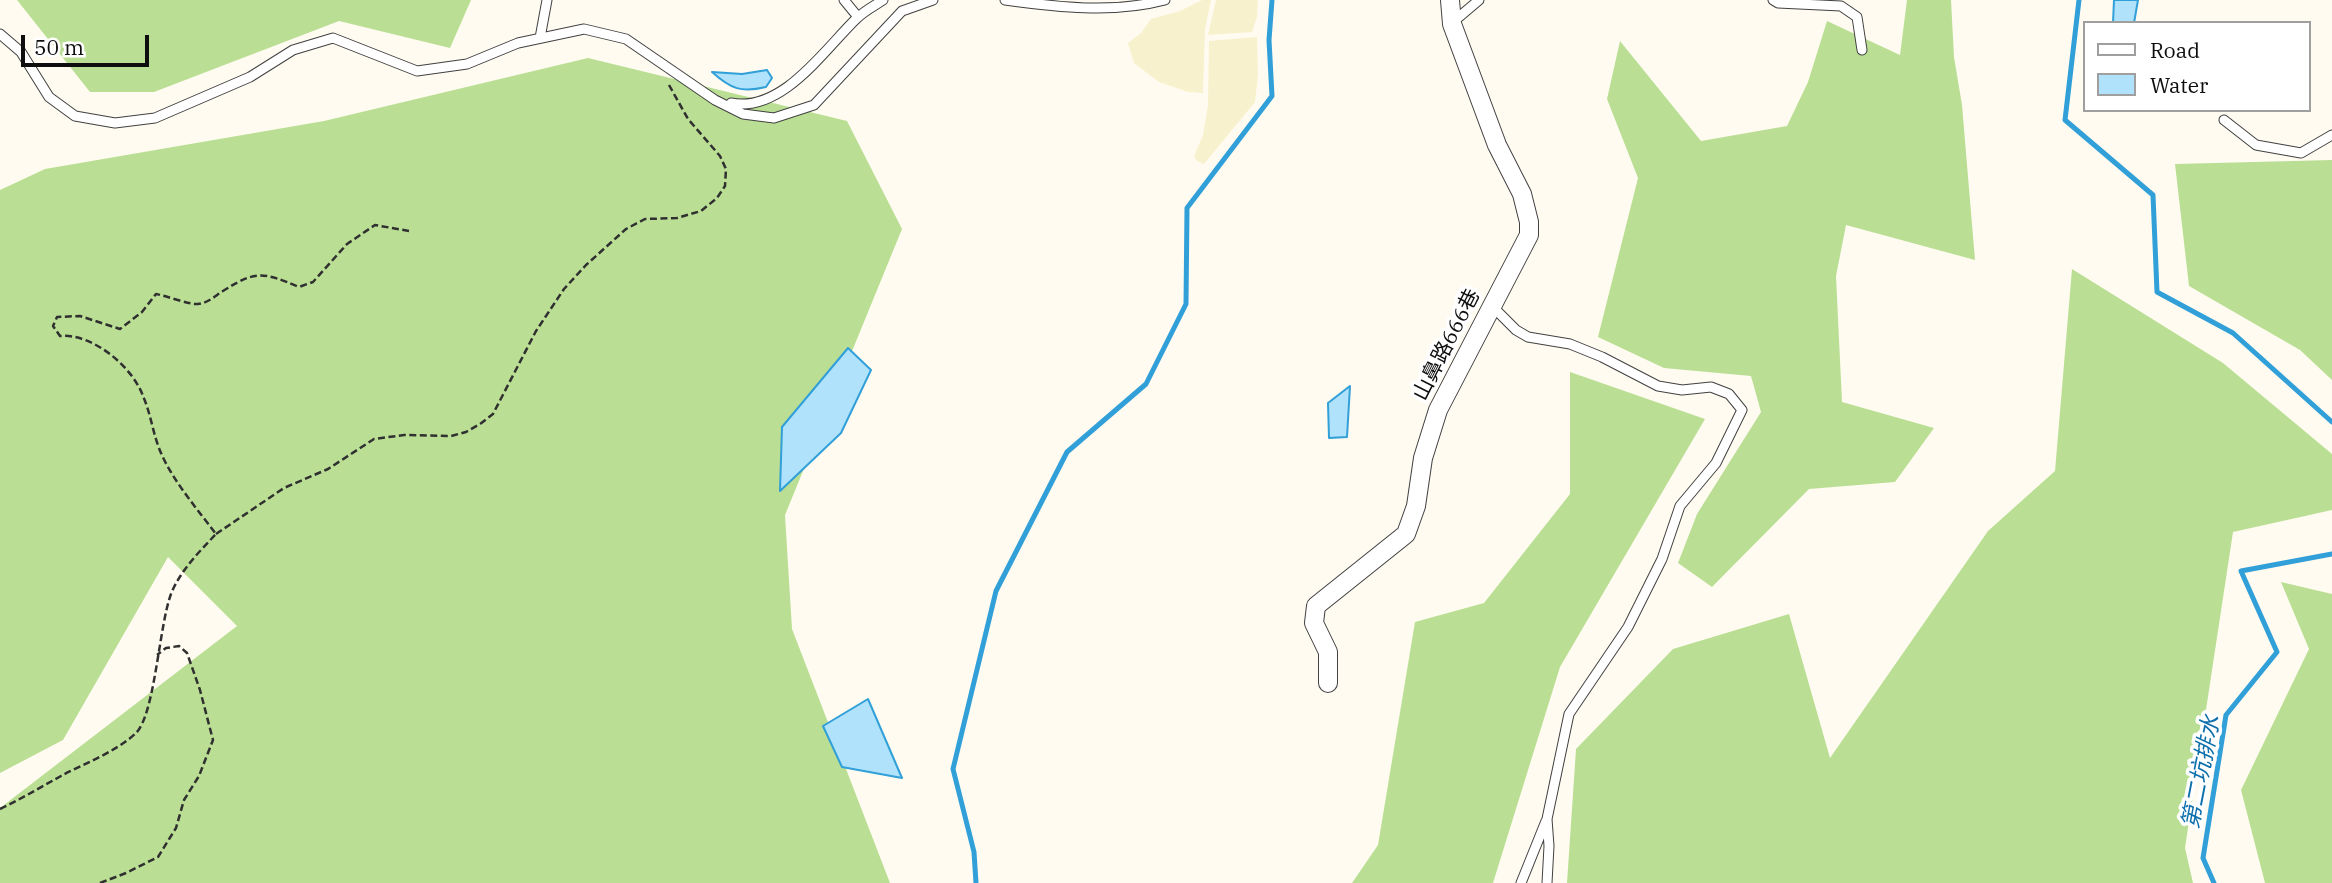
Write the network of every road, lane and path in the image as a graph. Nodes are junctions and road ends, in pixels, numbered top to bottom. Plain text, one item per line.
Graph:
1 (547, 0) edge
2 (844, 0) edge
3 (883, 0) edge
4 (933, 0) edge
5 (1005, 0) edge
6 (1124, 0) edge
7 (1165, 0) edge
8 (1450, 0) edge
9 (1479, 0) edge
10 (1773, 0) edge
11 (1142, 5) junction
12 (858, 17) junction
13 (1452, 24) junction
14 (0, 34) edge
15 (540, 38) junction
16 (1862, 50) dead end
17 (662, 63) junction
18 (715, 100) junction
19 (2224, 120) dead end
20 (2332, 135) edge
21 (409, 231) dead end
22 (1493, 307) junction
23 (216, 534) junction
24 (157, 655) junction
25 (1328, 683) dead end
26 (0, 809) edge
27 (1547, 819) junction
28 (100, 883) edge
29 (1521, 883) edge
30 (1547, 883) edge

1 - 15 lane
2 - 12 lane
3 - 12 lane
4 - 18 lane
5 - 11 lane
6 - 11 lane
7 - 11 lane
8 - 13 street, 山鼻路666巷
9 - 13 lane
10 - 16 lane
12 - 18 lane
13 - 22 street, 山鼻路666巷
14 - 15 lane
15 - 17 lane
17 - 18 lane
17 - 23 path
19 - 20 lane
21 - 23 path
22 - 25 street, 山鼻路666巷
22 - 27 lane
23 - 24 path
24 - 26 path
24 - 28 path
27 - 29 lane
27 - 30 lane

